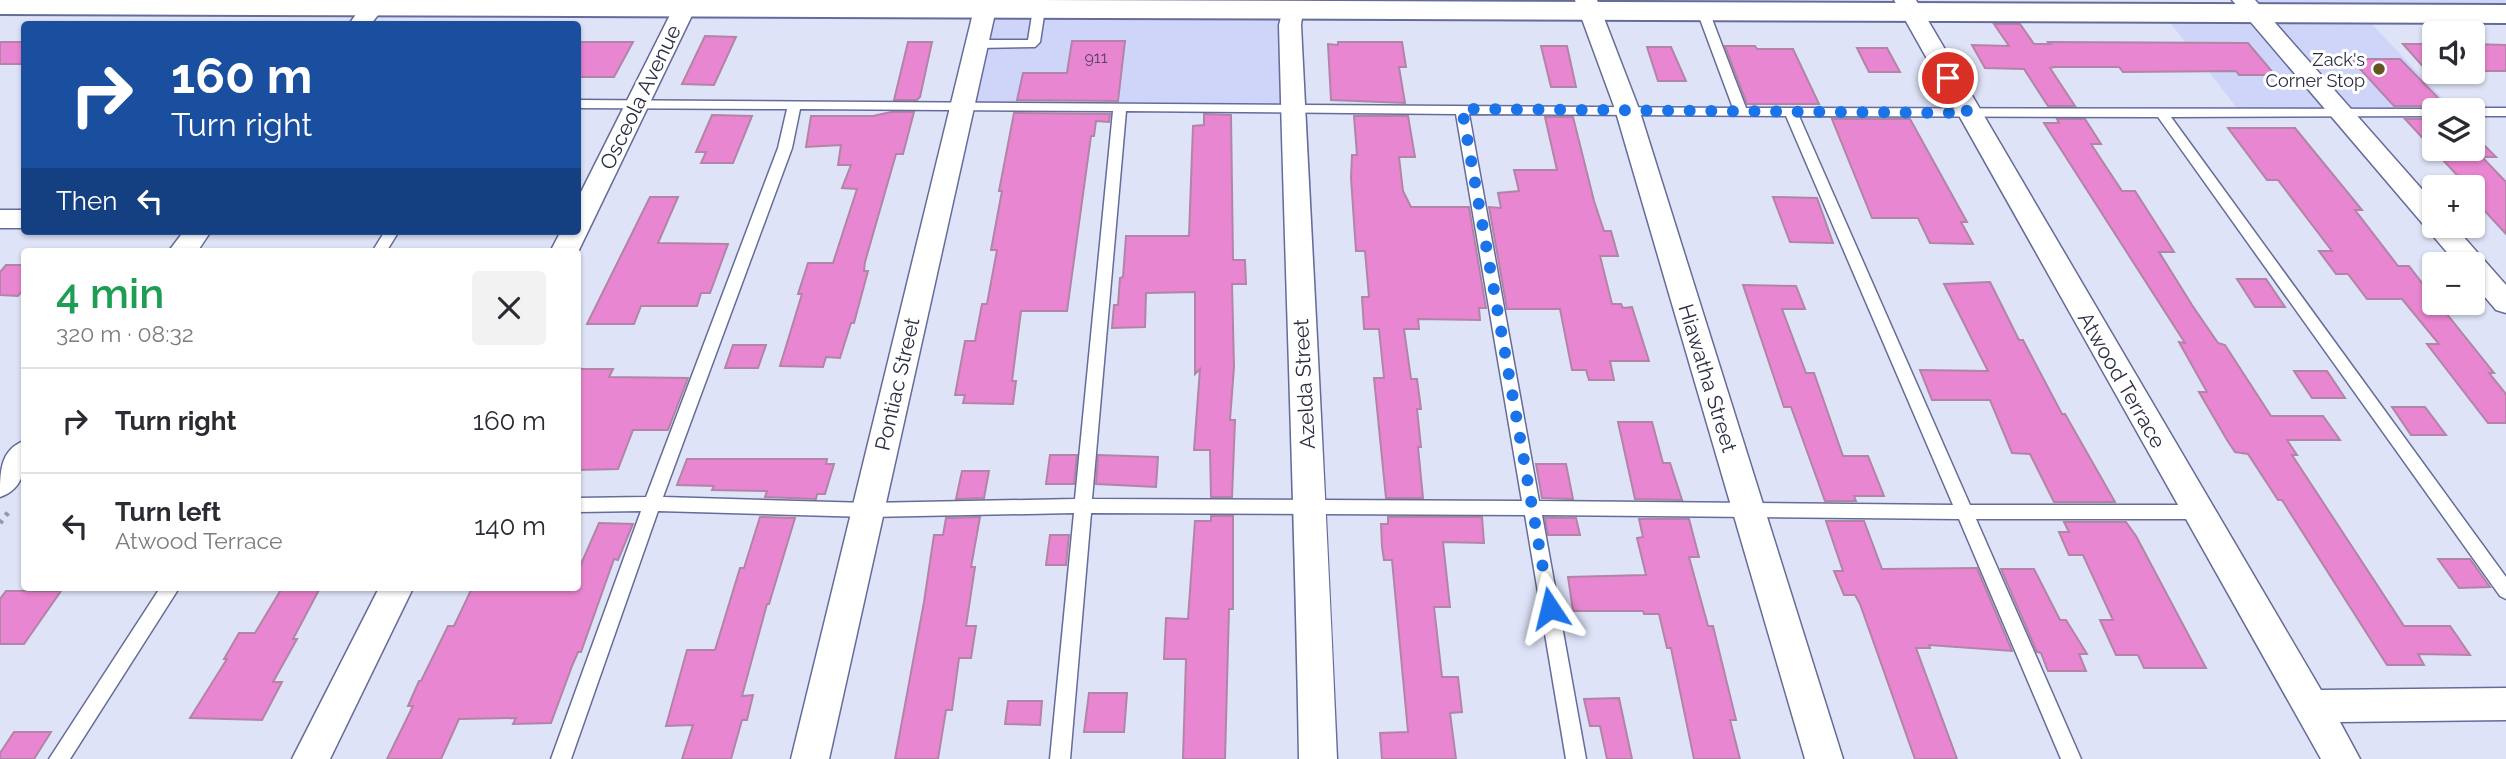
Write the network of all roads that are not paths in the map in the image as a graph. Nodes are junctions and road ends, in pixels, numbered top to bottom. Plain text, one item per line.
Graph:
1 (768, 4) edge
2 (940, 4) edge
3 (0, 5) edge
4 (1589, 5) edge
5 (1032, 6) edge
6 (1272, 6) edge
7 (1908, 6) edge
8 (2248, 6) edge
9 (685, 8) junction
10 (985, 9) junction
11 (1703, 11) junction
12 (2506, 14) edge
13 (367, 15) edge
14 (977, 44) junction
15 (581, 104) edge
16 (637, 104) junction
17 (794, 105) junction
18 (963, 105) junction
19 (1120, 107) junction
20 (1462, 109) junction
21 (1627, 109) junction
22 (1293, 110) junction
23 (1741, 111) junction
24 (1791, 112) junction
25 (2161, 112) junction
26 (2340, 112) junction
27 (2422, 112) edge
28 (2485, 112) edge
29 (2506, 112) edge
30 (1968, 113) junction
31 (2422, 206) edge
32 (581, 218) edge
33 (0, 219) edge
34 (21, 219) edge
35 (2450, 238) edge
36 (2462, 252) edge
37 (2485, 278) edge
38 (2506, 303) edge
39 (21, 460) edge
40 (6, 496) edge
41 (652, 504) junction
42 (581, 505) edge
43 (1085, 506) junction
44 (1311, 508) junction
45 (1533, 508) junction
46 (868, 510) junction
47 (1749, 512) junction
48 (1963, 512) junction
49 (2198, 512) junction
50 (168, 591) edge
51 (395, 591) edge
52 (2506, 591) edge
53 (2506, 704) edge
54 (2311, 706) junction
55 (60, 759) edge
56 (311, 759) edge
57 (561, 759) edge
58 (810, 759) edge
59 (1060, 759) edge
60 (1318, 759) edge
61 (1576, 759) edge
62 (1824, 759) edge
63 (2071, 759) edge
64 (2341, 759) edge

1 - 2 street
1 - 9 street
2 - 10 street
3 - 13 street
4 - 6 street
4 - 11 street
4 - 21 street, Hiawatha Street
5 - 6 street
5 - 10 street
5 - 14 lane
6 - 22 street, Azelda Street
7 - 8 street
7 - 11 street
7 - 30 street, Atwood Terrace
8 - 12 street
8 - 26 street
9 - 13 street
9 - 16 street, Osceola Avenue
10 - 14 street, Pontiac Street
11 - 23 lane
14 - 18 street, Pontiac Street
15 - 16 lane
16 - 17 lane
16 - 32 street, Osceola Avenue
17 - 18 lane
17 - 41 lane
18 - 19 lane
18 - 46 street, Pontiac Street
19 - 22 lane
19 - 43 lane
20 - 21 lane
20 - 22 lane
20 - 45 lane
21 - 23 lane
21 - 47 street, Hiawatha Street
22 - 44 street, Azelda Street
23 - 24 lane
24 - 30 lane
24 - 48 lane
25 - 26 lane
25 - 30 lane
25 - 52 lane
26 - 27 lane
26 - 31 street
28 - 29 lane
30 - 49 street, Atwood Terrace
33 - 34 street
35 - 36 street
37 - 38 street
39 - 40 street
41 - 42 lane
41 - 46 lane
41 - 57 lane
43 - 44 lane
43 - 46 lane
43 - 59 lane
44 - 45 lane
44 - 60 street, Azelda Street
45 - 47 lane
45 - 61 lane
46 - 58 street, Pontiac Street
47 - 48 lane
47 - 62 street, Hiawatha Street
48 - 49 lane
48 - 63 lane
49 - 54 street, Atwood Terrace
50 - 55 lane
51 - 56 street
53 - 54 street
54 - 64 street, Atwood Terrace

